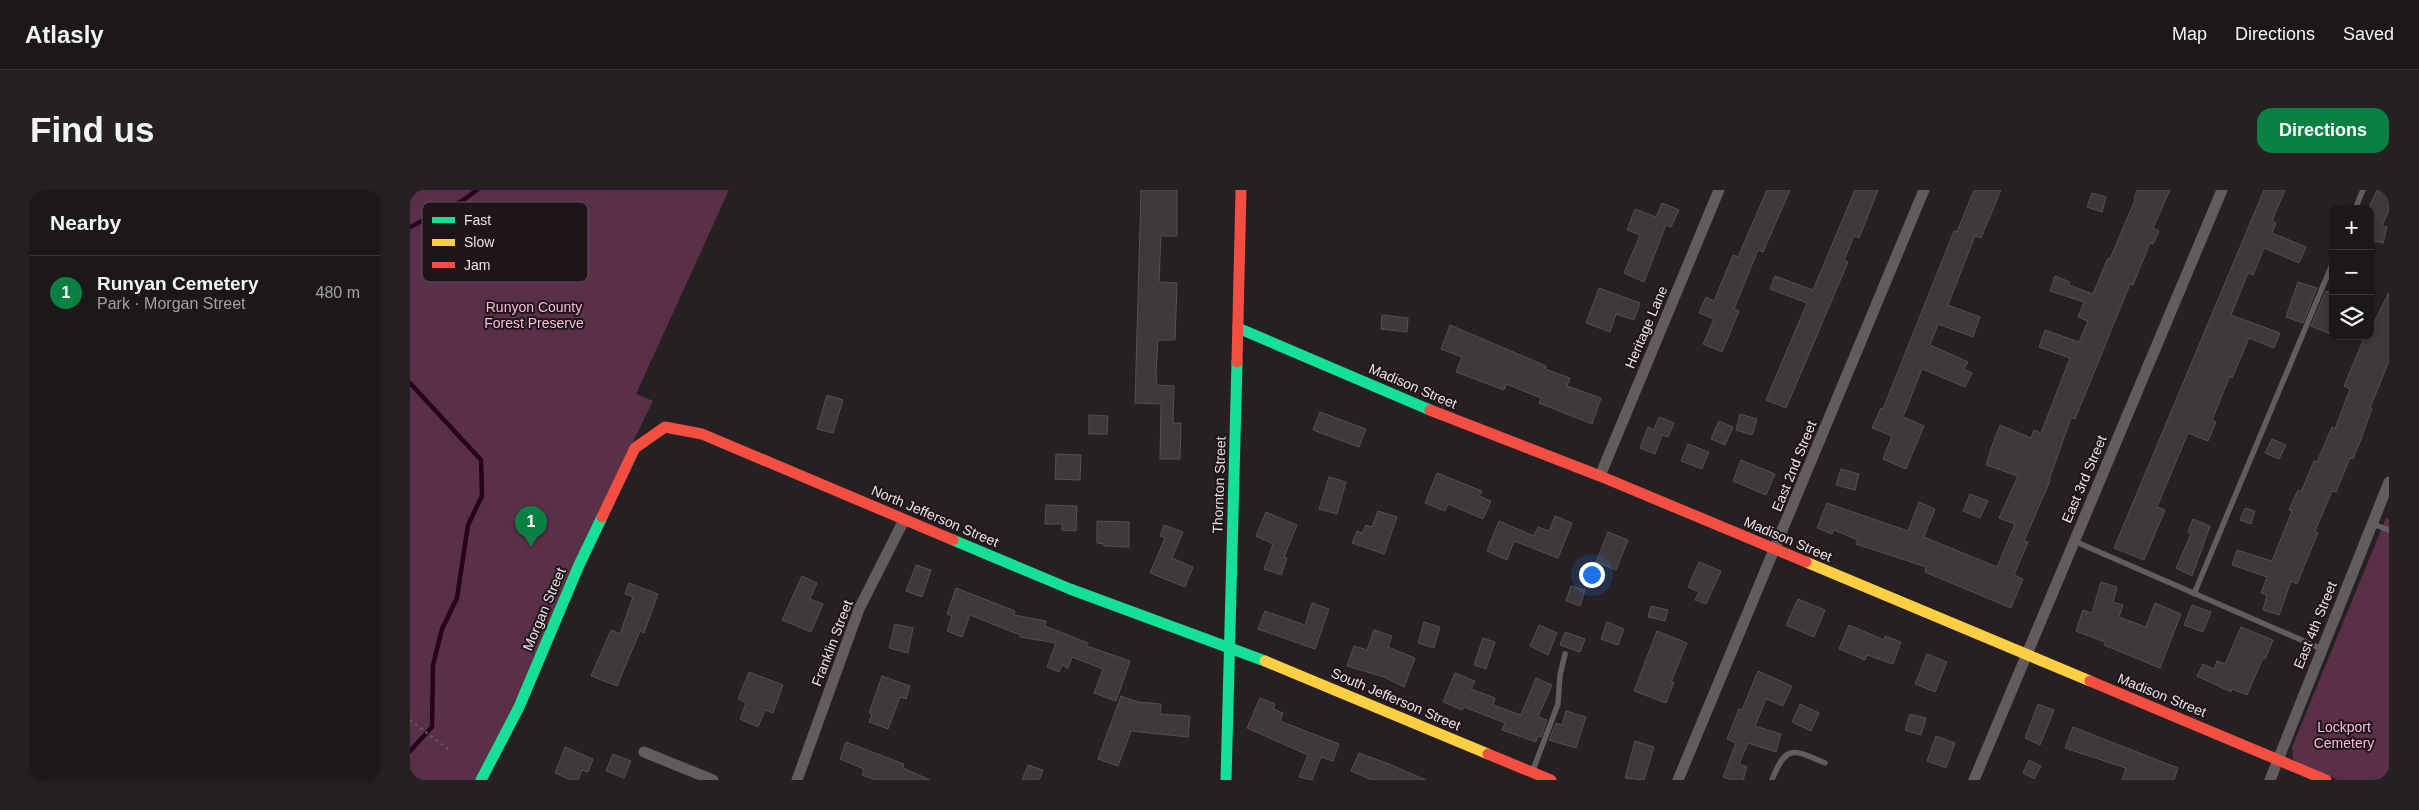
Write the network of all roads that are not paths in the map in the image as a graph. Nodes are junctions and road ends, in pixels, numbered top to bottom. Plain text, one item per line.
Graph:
1 (1241, 190) edge
2 (1719, 190) edge
3 (1924, 190) edge
4 (2222, 190) edge
5 (2363, 190) edge
6 (2357, 205) edge
7 (2329, 272) edge
8 (1238, 328) junction
9 (635, 448) joint
10 (1600, 476) junction
11 (2389, 482) edge
12 (904, 520) junction
13 (2372, 524) junction
14 (2389, 530) edge
15 (2074, 541) junction
16 (1776, 550) junction
17 (2194, 594) junction
18 (1229, 646) junction
19 (2322, 649) junction
20 (1565, 654) dead end
21 (2026, 655) junction
22 (644, 752) dead end
23 (2278, 759) junction
24 (1825, 763) dead end
25 (1532, 772) junction
26 (481, 780) edge
27 (713, 780) edge
28 (797, 780) edge
29 (1226, 780) edge
30 (1551, 780) edge
31 (1678, 780) edge
32 (1772, 780) edge
33 (1974, 780) edge
34 (2270, 780) edge
35 (2326, 780) edge

1 - 8 street, Thornton Street
2 - 10 street, Heritage Lane
3 - 16 street, East 2nd Street
4 - 15 street, East 3rd Street
5 - 6 lane
7 - 17 lane
8 - 10 street, Madison Street
8 - 18 street, Thornton Street
9 - 12 street, North Jefferson Street
9 - 26 street, Morgan Street
10 - 16 street, Madison Street
11 - 13 street, East 4th Street
12 - 18 street, North Jefferson Street
12 - 28 street, Franklin Street
13 - 14 lane
13 - 19 street, East 4th Street
15 - 17 lane
15 - 21 street, East 3rd Street
16 - 21 street, Madison Street
16 - 31 street, East 2nd Street
17 - 19 lane
18 - 25 street, South Jefferson Street
18 - 29 street, Thornton Street
19 - 23 street, East 4th Street
20 - 25 lane
21 - 23 street, Madison Street
21 - 33 street, East 3rd Street
22 - 27 street
23 - 34 street, East 4th Street
23 - 35 street, Madison Street
24 - 32 lane
25 - 30 street, South Jefferson Street

